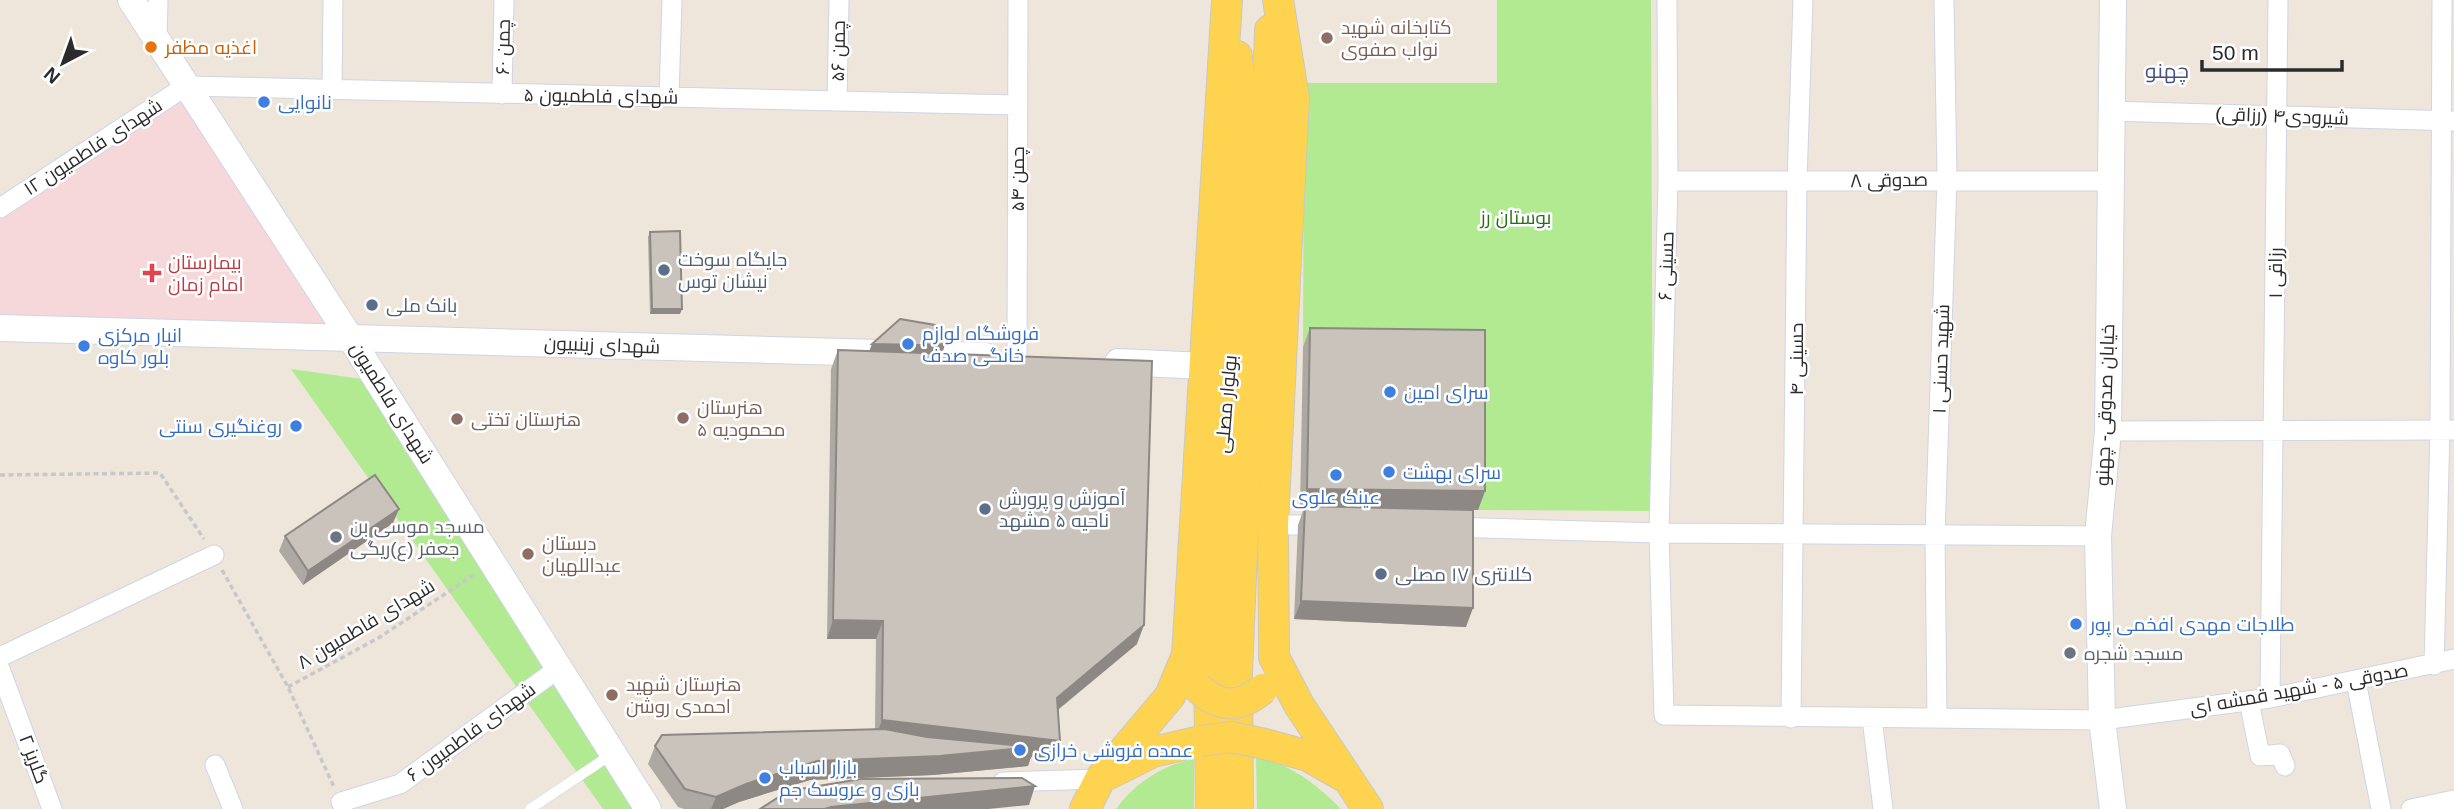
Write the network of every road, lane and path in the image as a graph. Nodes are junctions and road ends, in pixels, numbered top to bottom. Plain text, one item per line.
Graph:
1 (131, 0) edge
2 (159, 0) edge
3 (334, 0) edge
4 (504, 0) edge
5 (671, 0) edge
6 (839, 0) edge
7 (1018, 0) edge
8 (1227, 0) edge
9 (1233, 0) edge
10 (1270, 0) edge
11 (1278, 0) edge
12 (1667, 0) edge
13 (1803, 0) edge
14 (1944, 0) edge
15 (2113, 0) edge
16 (2278, 0) edge
17 (2442, 0) edge
18 (157, 42) junction
19 (186, 86) junction
20 (332, 90) junction
21 (502, 94) junction
22 (669, 97) junction
23 (837, 101) junction
24 (1017, 105) junction
25 (2110, 111) junction
26 (2277, 115) junction
27 (2447, 120) edge
28 (1947, 179) junction
29 (1668, 181) junction
30 (2109, 181) junction
31 (1797, 182) junction
32 (0, 208) edge
33 (0, 328) edge
34 (351, 339) junction
35 (1017, 358) junction
36 (1044, 359) edge
37 (1097, 362) edge
38 (1205, 366) junction
39 (2274, 430) junction
40 (2447, 430) edge
41 (2108, 431) junction
42 (0, 475) edge
43 (1273, 525) junction
44 (1350, 526) edge
45 (1427, 527) edge
46 (1659, 533) junction
47 (1794, 534) junction
48 (1935, 535) junction
49 (2098, 537) junction
50 (214, 555) junction
51 (492, 562) junction
52 (1187, 655) junction
53 (0, 657) edge
54 (1274, 657) junction
55 (2454, 659) edge
56 (2434, 665) junction
57 (559, 668) junction
58 (0, 669) edge
59 (2356, 681) junction
60 (288, 687) junction
61 (2270, 698) junction
62 (2249, 701) junction
63 (1872, 718) junction
64 (1937, 718) junction
65 (1791, 719) junction
66 (2102, 720) junction
67 (613, 754) junction
68 (215, 765) dead end
69 (2285, 766) dead end
70 (1100, 779) junction
71 (1349, 780) junction
72 (977, 783) edge
73 (2454, 800) edge
74 (341, 802) joint
75 (52, 809) edge
76 (233, 809) edge
77 (530, 809) edge
78 (648, 809) edge
79 (1084, 809) edge
80 (1211, 809) edge
81 (1238, 809) edge
82 (1368, 809) edge
83 (1883, 809) edge
84 (2113, 809) edge
85 (2381, 809) edge
86 (2411, 809) edge

1 - 18 street, شهدای فاطمیون
2 - 18 street
3 - 20 street
4 - 21 street, چمن ۶۰
5 - 22 street
6 - 23 street, چمن ۵۶
7 - 24 street, چمن ۵۴
8 - 38 main road
9 - 80 main road, بولوار مصلی
10 - 81 main road, بولوار مصلی
11 - 43 main road
12 - 29 street, حسینی ۶
13 - 31 street, حسینی ۴
14 - 28 street, شهید حسنی ۱
15 - 25 street, خیابان صدوقی- چهنو
16 - 26 street, رزاقی ۱
17 - 27 street
18 - 19 street, شهدای فاطمیون
19 - 20 street, شهدای فاطمیون ۵
19 - 32 street, شهدای فاطمیون ۱۲
19 - 34 street, شهدای فاطمیون
20 - 21 street, شهدای فاطمیون ۵
21 - 22 street, شهدای فاطمیون ۵
22 - 23 street, شهدای فاطمیون ۵
23 - 24 street, شهدای فاطمیون ۵
24 - 35 street, چمن ۵۴
25 - 26 street, شیرودی۴ (رزاقی)
25 - 30 street, خیابان صدوقی- چهنو
26 - 27 street, شیرودی۴ (رزاقی)
26 - 39 street, رزاقی ۱
27 - 40 street
28 - 30 street, صدوقی ۸
28 - 31 street, صدوقی ۸
28 - 48 street, شهید حسنی ۱
29 - 31 street, صدوقی ۸
29 - 46 street, حسینی ۶
30 - 41 street, خیابان صدوقی- چهنو
31 - 47 street, حسینی ۴
33 - 34 street, شهدای زینبیون
34 - 35 street, شهدای زینبیون
34 - 51 street, شهدای فاطمیون
35 - 36 street, شهدای زینبیون
37 - 38 street
38 - 52 main road
39 - 40 street
39 - 41 street
39 - 61 street, رزاقی ۱
40 - 56 street
41 - 49 street, خیابان صدوقی- چهنو
42 - 50 path
43 - 44 street
43 - 54 main road
45 - 46 street
46 - 47 street
46 - 65 street, حسینی ۶
47 - 48 street
47 - 65 street, حسینی ۴
48 - 49 street
48 - 64 street, شهید حسنی ۱
49 - 66 street, خیابان صدوقی- چهنو
50 - 53 street
50 - 60 path
51 - 57 street, شهدای فاطمیون
51 - 60 path, شهدای فاطمیون ۸
52 - 54 main road, bridge
52 - 70 main road
54 - 71 main road
55 - 56 street, صدوقی ۵ - شهید قمشه ای
56 - 59 street, صدوقی ۵ - شهید قمشه ای
57 - 67 street, شهدای فاطمیون
57 - 74 street, شهدای فاطمیون ۶
58 - 75 street, گلریز ۲
59 - 61 street, صدوقی ۵ - شهید قمشه ای
59 - 85 street
60 - 74 path
61 - 62 street, صدوقی ۵ - شهید قمشه ای
62 - 66 street, صدوقی ۵ - شهید قمشه ای
62 - 69 street
63 - 64 street, صدوقی ۵ - شهید قمشه ای
63 - 65 street, صدوقی ۵ - شهید قمشه ای
63 - 83 street
64 - 66 street, صدوقی ۵ - شهید قمشه ای
66 - 84 street, خیابان صدوقی- چهنو
67 - 77 lane
67 - 78 street, شهدای فاطمیون
68 - 76 street
70 - 71 main road, bridge
70 - 72 street
70 - 79 main road
71 - 82 main road
73 - 86 street

